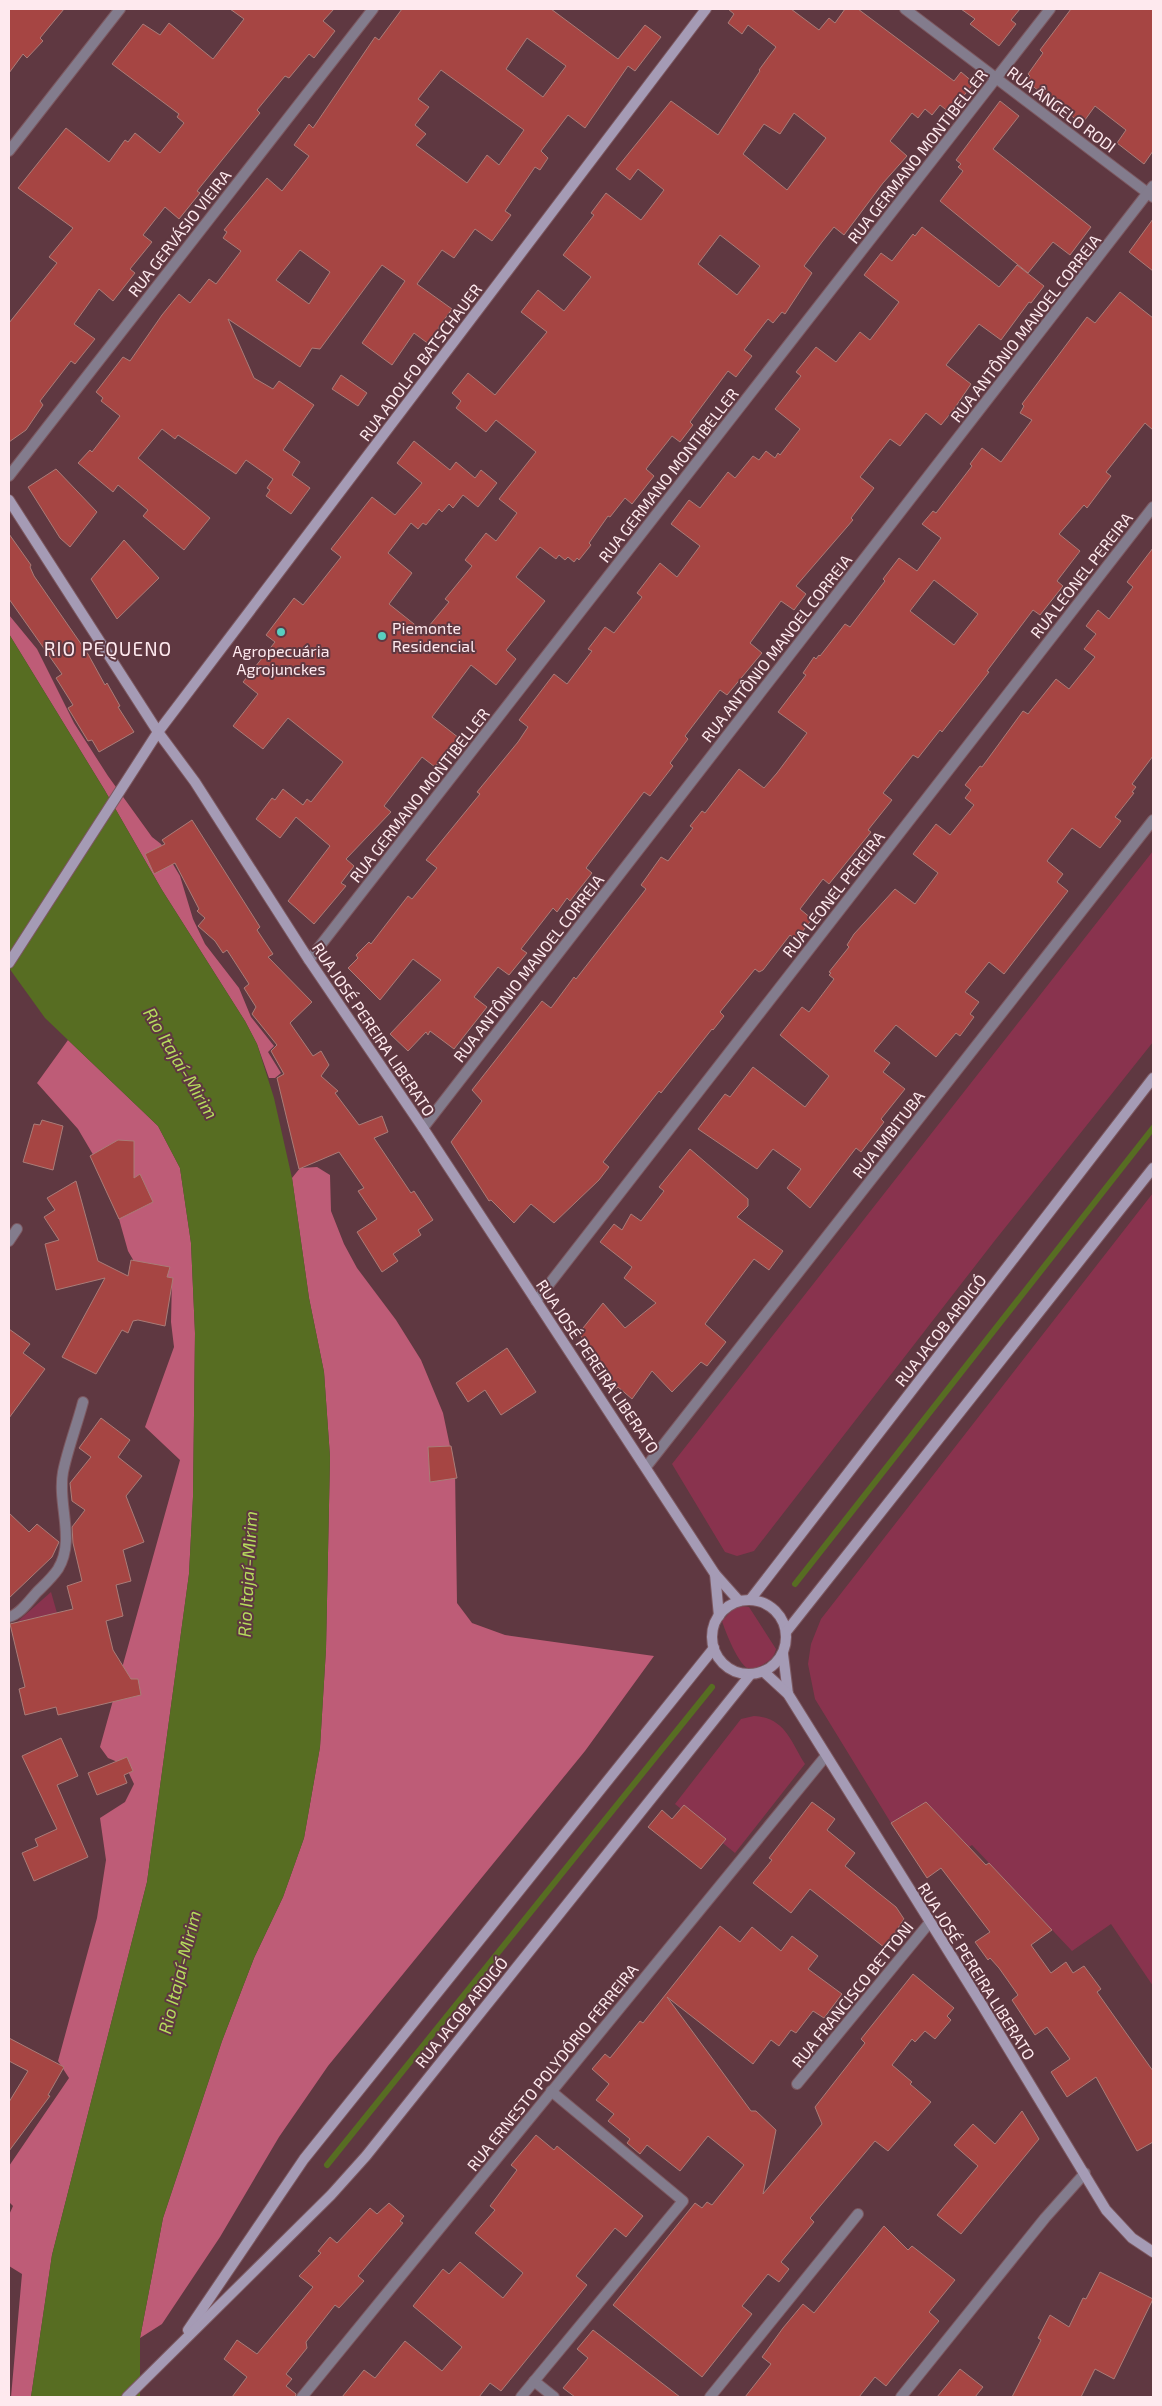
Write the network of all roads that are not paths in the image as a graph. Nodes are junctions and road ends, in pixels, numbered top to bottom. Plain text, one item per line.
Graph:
1 (120, 9) edge
2 (373, 9) edge
3 (706, 9) edge
4 (905, 9) edge
5 (1050, 9) edge
6 (996, 78) junction
7 (9, 151) edge
8 (1151, 192) edge
9 (9, 476) edge
10 (9, 500) edge
11 (1153, 507) edge
12 (158, 732) junction
13 (1153, 820) edge
14 (310, 960) junction
15 (9, 964) edge
16 (1153, 1078) edge
17 (423, 1128) junction
18 (1153, 1168) edge
19 (17, 1229) dead end
20 (9, 1241) edge
21 (536, 1301) junction
22 (83, 1402) dead end
23 (646, 1467) junction
24 (715, 1574) junction
25 (750, 1600) junction
26 (739, 1601) junction
27 (719, 1616) junction
28 (9, 1617) edge
29 (786, 1632) junction
30 (714, 1648) junction
31 (783, 1654) junction
32 (764, 1672) junction
33 (750, 1675) junction
34 (788, 1694) junction
35 (825, 1757) junction
36 (930, 1922) junction
37 (797, 2084) dead end
38 (551, 2091) junction
39 (1085, 2173) junction
40 (858, 2214) dead end
41 (1153, 2252) edge
42 (174, 2349) junction
43 (534, 2381) junction
44 (127, 2397) edge
45 (302, 2397) edge
46 (521, 2397) edge
47 (554, 2397) edge
48 (710, 2397) edge
49 (901, 2397) edge

1 - 7 street
2 - 9 street, RUA GERVÁSIO VIEIRA
3 - 12 main road, RUA ADOLFO BATSCHAUER
4 - 6 street, RUA ÂNGELO RODI
5 - 6 street, RUA GERMANO MONTIBELLER
6 - 8 street, RUA ÂNGELO RODI
6 - 14 street, RUA GERMANO MONTIBELLER
8 - 17 street, RUA ANTÔNIO MANOEL CORREIA
10 - 12 main road, RUA JOSÉ PEREIRA LIBERATO
11 - 21 street, RUA LEONEL PEREIRA
12 - 14 main road, RUA JOSÉ PEREIRA LIBERATO
12 - 15 main road, RUA ADOLFO BATSCHAUER
13 - 23 street, RUA IMBITUBA
14 - 17 main road, RUA JOSÉ PEREIRA LIBERATO
16 - 25 main road, RUA JACOB ARDIGÓ
17 - 21 main road, RUA JOSÉ PEREIRA LIBERATO
18 - 29 main road
19 - 20 street
21 - 23 main road, RUA JOSÉ PEREIRA LIBERATO
22 - 28 street
23 - 24 main road, RUA JOSÉ PEREIRA LIBERATO
24 - 26 main road, RUA JOSÉ PEREIRA LIBERATO
24 - 27 main road, RUA JOSÉ PEREIRA LIBERATO
25 - 26 main road
25 - 29 main road
26 - 27 main road
27 - 30 main road
29 - 31 main road
30 - 33 main road
30 - 42 main road, RUA JACOB ARDIGÓ
31 - 32 main road
31 - 34 main road, RUA JOSÉ PEREIRA LIBERATO
32 - 33 main road
32 - 34 main road, RUA JOSÉ PEREIRA LIBERATO
33 - 42 main road, RUA JACOB ARDIGÓ
34 - 35 main road, RUA JOSÉ PEREIRA LIBERATO
35 - 36 main road, RUA JOSÉ PEREIRA LIBERATO
35 - 38 street, RUA ERNESTO POLYDÓRIO FERREIRA
36 - 37 street, RUA FRANCISCO BETTONI
36 - 39 main road, RUA JOSÉ PEREIRA LIBERATO
38 - 43 street
38 - 45 street, RUA ERNESTO POLYDÓRIO FERREIRA
39 - 41 main road, RUA JOSÉ PEREIRA LIBERATO
39 - 49 street
40 - 48 street
42 - 44 main road, RUA JACOB ARDIGÓ
43 - 46 street
43 - 47 street

